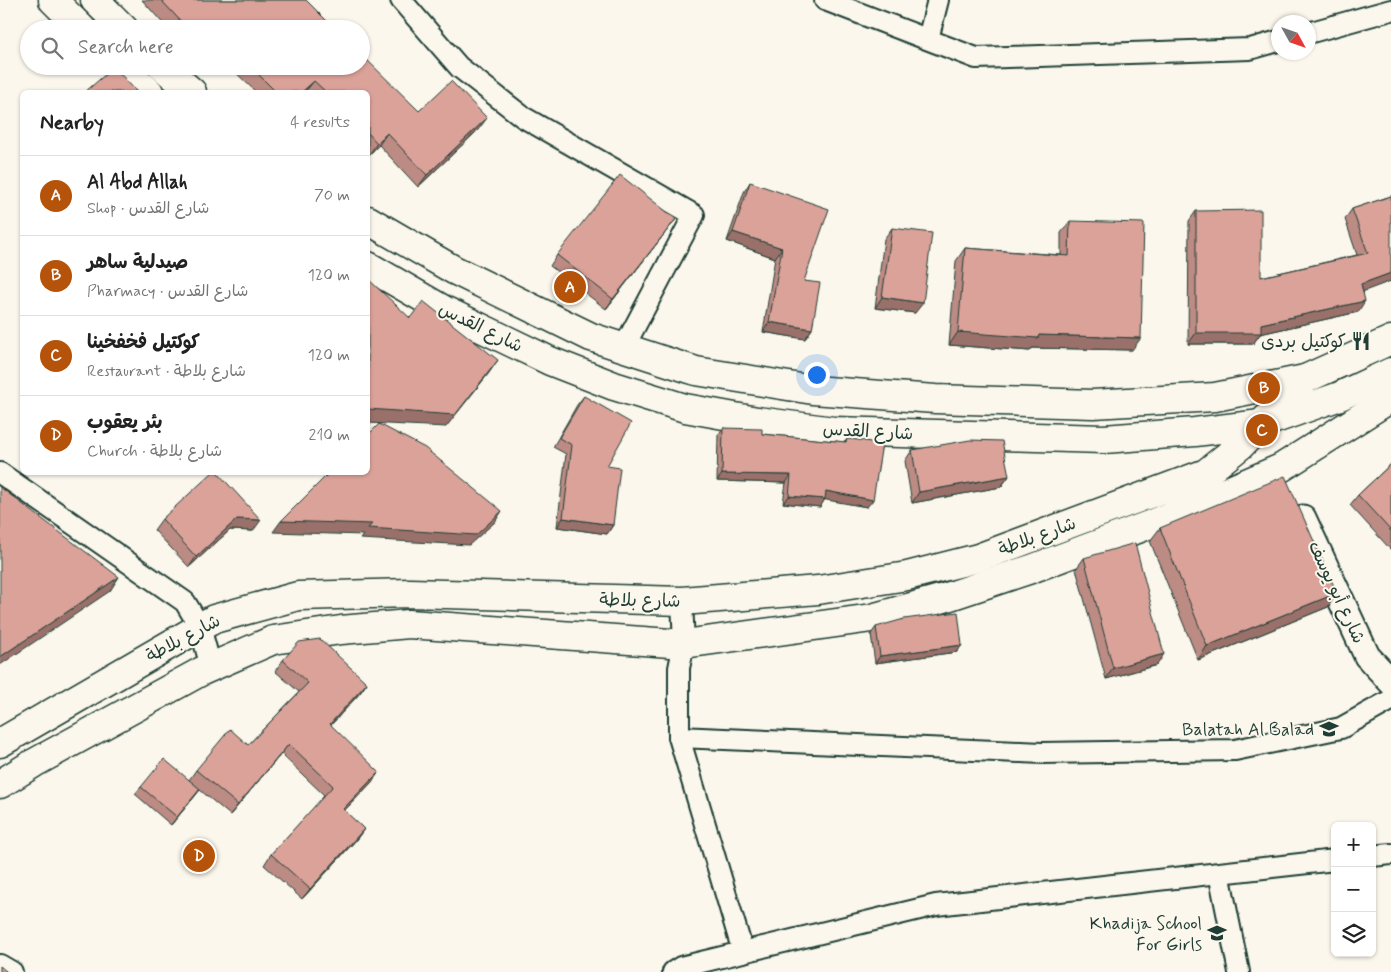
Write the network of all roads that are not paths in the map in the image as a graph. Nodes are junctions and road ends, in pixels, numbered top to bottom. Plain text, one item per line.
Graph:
1 (53, 0) edge
2 (94, 0) edge
3 (401, 0) edge
4 (825, 0) edge
5 (938, 0) edge
6 (1391, 10) edge
7 (73, 20) edge
8 (115, 20) edge
9 (1316, 31) edge
10 (928, 40) junction
11 (1271, 43) edge
12 (131, 75) edge
13 (172, 75) edge
14 (147, 90) edge
15 (190, 90) edge
16 (370, 221) edge
17 (370, 267) edge
18 (1391, 340) edge
19 (624, 347) junction
20 (1391, 372) edge
21 (1305, 379) junction
22 (1391, 398) edge
23 (1267, 417) junction
24 (0, 473) edge
25 (1287, 483) junction
26 (682, 601) junction
27 (200, 627) junction
28 (684, 644) junction
29 (211, 666) junction
30 (1391, 682) edge
31 (1391, 700) edge
32 (679, 737) junction
33 (0, 743) edge
34 (0, 784) edge
35 (1391, 854) edge
36 (1376, 856) edge
37 (1331, 860) edge
38 (1219, 873) junction
39 (743, 952) junction
40 (0, 965) edge
41 (12, 972) edge
42 (673, 972) edge
43 (1239, 972) edge

1 - 7 main road
2 - 8 main road
3 - 19 street
4 - 10 street
5 - 10 street
6 - 9 street
10 - 11 street
12 - 14 main road
13 - 15 main road
16 - 19 main road, شارع القدس
17 - 23 main road, شارع القدس
18 - 21 main road
19 - 21 main road, شارع القدس
20 - 23 main road, شارع القدس
21 - 23 main road, شارع بلاطة
22 - 25 main road, شارع بلاطة
23 - 26 main road, شارع بلاطة
24 - 27 street
25 - 28 main road, شارع بلاطة
25 - 30 street, شارع أبو يوسف
26 - 27 main road, شارع بلاطة
26 - 28 street
27 - 29 street
27 - 33 main road, شارع بلاطة
28 - 29 main road, شارع بلاطة
28 - 32 street
29 - 34 main road, شارع بلاطة
31 - 32 street
32 - 39 street
35 - 36 street
37 - 38 street
38 - 39 street
38 - 43 street
39 - 42 street
40 - 41 street

